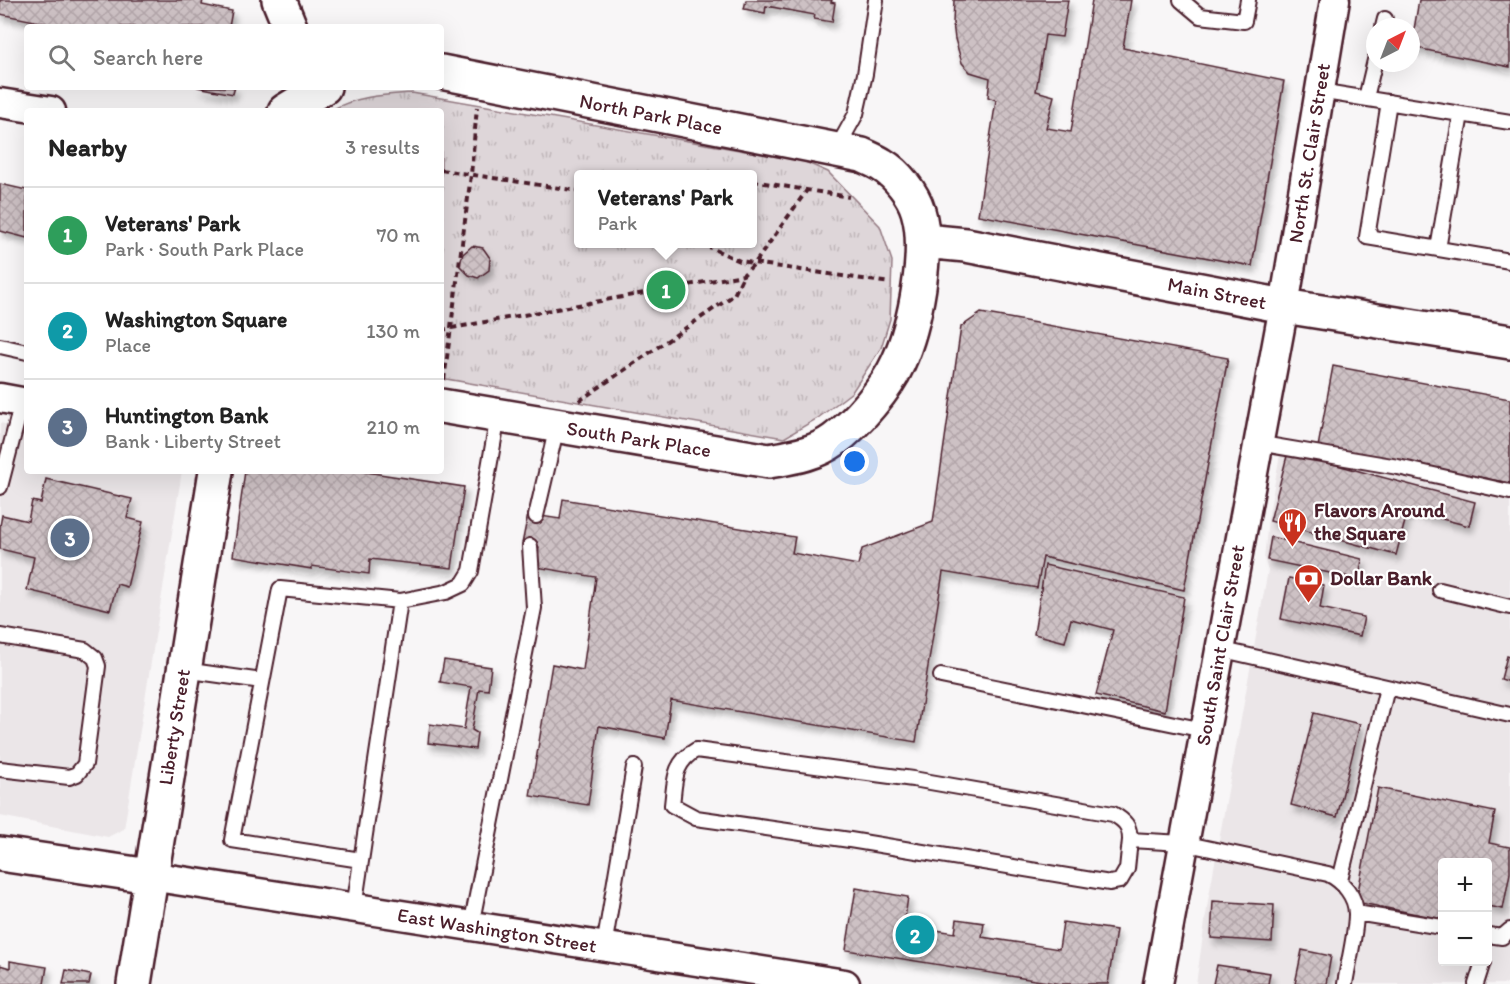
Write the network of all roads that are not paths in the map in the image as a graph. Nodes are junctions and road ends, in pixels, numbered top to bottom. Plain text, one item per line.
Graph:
1 (876, 0) edge
2 (1181, 0) edge
3 (1248, 0) edge
4 (1335, 0) edge
5 (1372, 72) edge
6 (444, 73) edge
7 (282, 90) edge
8 (319, 90) edge
9 (1319, 91) junction
10 (1366, 98) junction
11 (1389, 102) junction
12 (0, 103) edge
13 (32, 108) edge
14 (279, 108) edge
15 (290, 108) edge
16 (1461, 114) junction
17 (1510, 122) edge
18 (849, 153) junction
19 (924, 241) junction
20 (1438, 249) junction
21 (1510, 261) edge
22 (1284, 306) junction
23 (1510, 342) edge
24 (0, 346) edge
25 (24, 351) edge
26 (444, 399) edge
27 (16, 401) edge
28 (498, 416) junction
29 (557, 426) junction
30 (1257, 443) junction
31 (216, 474) edge
32 (0, 487) edge
33 (1510, 492) edge
34 (536, 516) dead end
35 (530, 546) dead end
36 (1440, 590) dead end
37 (400, 602) junction
38 (1510, 608) edge
39 (0, 636) edge
40 (1219, 649) junction
41 (183, 670) junction
42 (941, 676) dead end
43 (262, 681) junction
44 (1387, 688) junction
45 (1510, 715) edge
46 (1204, 730) junction
47 (634, 767) dead end
48 (0, 769) edge
49 (1130, 840) junction
50 (1183, 843) junction
51 (0, 854) edge
52 (361, 860) junction
53 (150, 876) junction
54 (1340, 880) junction
55 (354, 908) junction
56 (1356, 913) junction
57 (471, 926) junction
58 (1438, 926) edge
59 (1510, 930) edge
60 (1492, 939) edge
61 (604, 947) junction
62 (1482, 966) edge
63 (800, 980) edge
64 (134, 984) edge
65 (844, 984) edge
66 (1158, 984) edge
67 (1345, 984) edge
68 (1476, 984) edge

1 - 18 lane
2 - 3 lane
4 - 9 street, North St. Clair Street
5 - 10 lane
6 - 18 street, North Park Place
7 - 14 street
8 - 15 street
9 - 10 lane
9 - 22 street, North St. Clair Street
10 - 11 lane
11 - 16 lane
11 - 20 lane
12 - 13 street
16 - 17 lane
16 - 20 lane
18 - 19 street, North Park Place
19 - 22 street, Main Street
19 - 29 street, South Park Place
20 - 21 lane
22 - 23 street, Main Street
22 - 30 street, South Saint Clair Street
24 - 25 lane
26 - 28 street, South Park Place
27 - 32 lane
28 - 29 street, South Park Place
28 - 37 lane
29 - 34 lane
30 - 33 lane
30 - 40 street, South Saint Clair Street
31 - 41 street, Liberty Street
35 - 57 lane
36 - 38 lane
37 - 43 lane
37 - 52 lane
39 - 48 lane
40 - 44 lane
40 - 46 street, South Saint Clair Street
41 - 43 lane
41 - 53 street, Liberty Street
42 - 46 lane
43 - 52 lane
44 - 45 lane
44 - 54 lane
46 - 50 street, South Saint Clair Street
47 - 61 lane
49 - 49 lane
49 - 50 lane
50 - 54 lane
50 - 66 street, South Saint Clair Street
51 - 53 street
52 - 55 lane
53 - 55 street, East Washington Street
53 - 64 street, Liberty Street
54 - 56 lane
55 - 57 street, East Washington Street
56 - 58 lane
56 - 67 lane
57 - 61 street, East Washington Street
59 - 60 lane
61 - 63 street, East Washington Street
62 - 68 lane
63 - 65 street, East Washington Street

